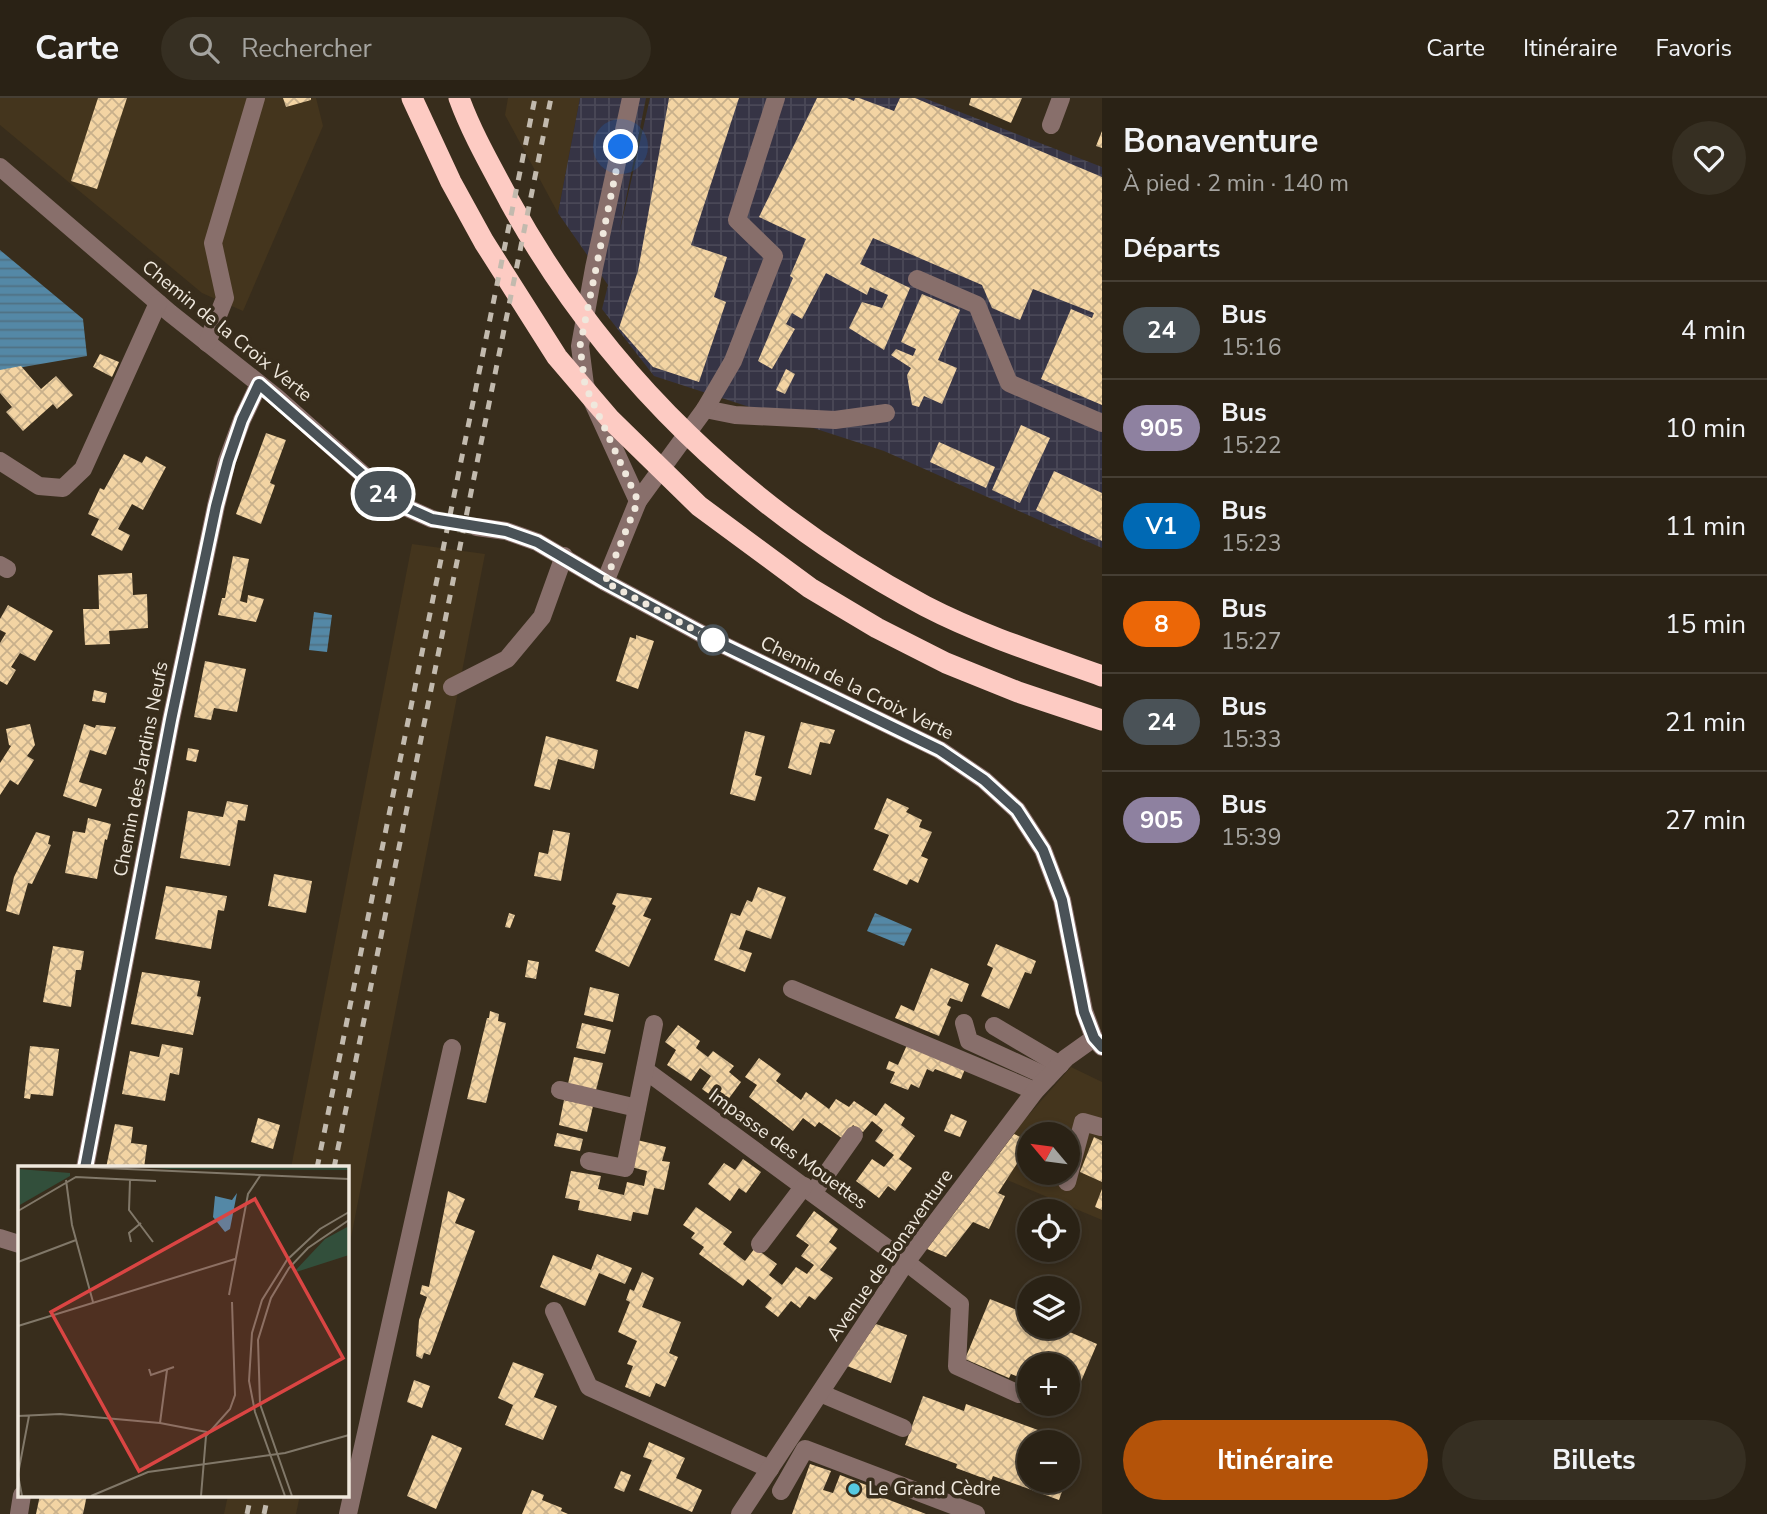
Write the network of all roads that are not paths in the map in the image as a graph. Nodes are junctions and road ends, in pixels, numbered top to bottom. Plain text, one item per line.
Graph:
1 (256, 98) edge
2 (459, 98) edge
3 (631, 98) edge
4 (776, 98) edge
5 (1061, 98) edge
6 (414, 103) edge
7 (1051, 125) dead end
8 (0, 167) edge
9 (916, 279) dead end
10 (158, 303) junction
11 (206, 343) junction
12 (259, 384) junction
13 (705, 408) junction
14 (886, 414) dead end
15 (1102, 423) edge
16 (0, 461) edge
17 (638, 501) junction
18 (432, 519) tunnel mouth
19 (477, 527) tunnel mouth
20 (564, 556) junction
21 (605, 582) junction
22 (1102, 676) edge
23 (452, 687) dead end
24 (1102, 720) edge
25 (792, 989) dead end
26 (964, 1023) dead end
27 (654, 1024) dead end
28 (993, 1026) dead end
29 (1098, 1042) edge
30 (452, 1048) dead end
31 (645, 1070) junction
32 (1054, 1071) junction
33 (561, 1090) dead end
34 (1035, 1091) junction
35 (637, 1108) junction
36 (1102, 1126) edge
37 (1080, 1133) edge
38 (854, 1135) dead end
39 (589, 1161) dead end
40 (85, 1166) edge
41 (808, 1189) junction
42 (0, 1238) edge
43 (18, 1244) edge
44 (760, 1244) dead end
45 (906, 1262) junction
46 (554, 1311) dead end
47 (820, 1394) junction
48 (1017, 1394) edge
49 (903, 1428) dead end
50 (770, 1469) junction
51 (780, 1491) dead end
52 (22, 1496) edge
53 (19, 1514) edge
54 (348, 1514) edge
55 (740, 1514) edge
56 (975, 1514) edge

1 - 11 street
2 - 22 highway
3 - 17 street
4 - 13 street
5 - 7 street
6 - 24 highway
8 - 10 street, Chemin de la Croix Verte
9 - 15 street
10 - 11 street, Chemin de la Croix Verte
10 - 16 street
11 - 12 street, Chemin de la Croix Verte
12 - 18 street, Chemin de la Croix Verte
12 - 40 street, Chemin des Jardins Neufs
13 - 14 street
13 - 17 street
17 - 21 street
19 - 20 street, Chemin de la Croix Verte
20 - 21 street, Chemin de la Croix Verte
20 - 23 street
21 - 29 street, Chemin de la Croix Verte
25 - 34 street
26 - 32 street
27 - 31 street
28 - 32 street
29 - 32 street, Avenue de Bonaventure
30 - 54 street
31 - 35 street
31 - 41 street, Impasse des Mouettes
32 - 34 street, Avenue de Bonaventure
33 - 35 street
34 - 45 street, Avenue de Bonaventure
35 - 39 street
36 - 37 street
38 - 41 street
41 - 44 street
41 - 45 street, Impasse des Mouettes
42 - 43 street
45 - 47 street, Avenue de Bonaventure
45 - 48 street, Impasse des Mouettes
46 - 50 street
47 - 49 street
47 - 50 street, Avenue de Bonaventure
50 - 55 street, Avenue de Bonaventure
51 - 56 street
52 - 53 street

